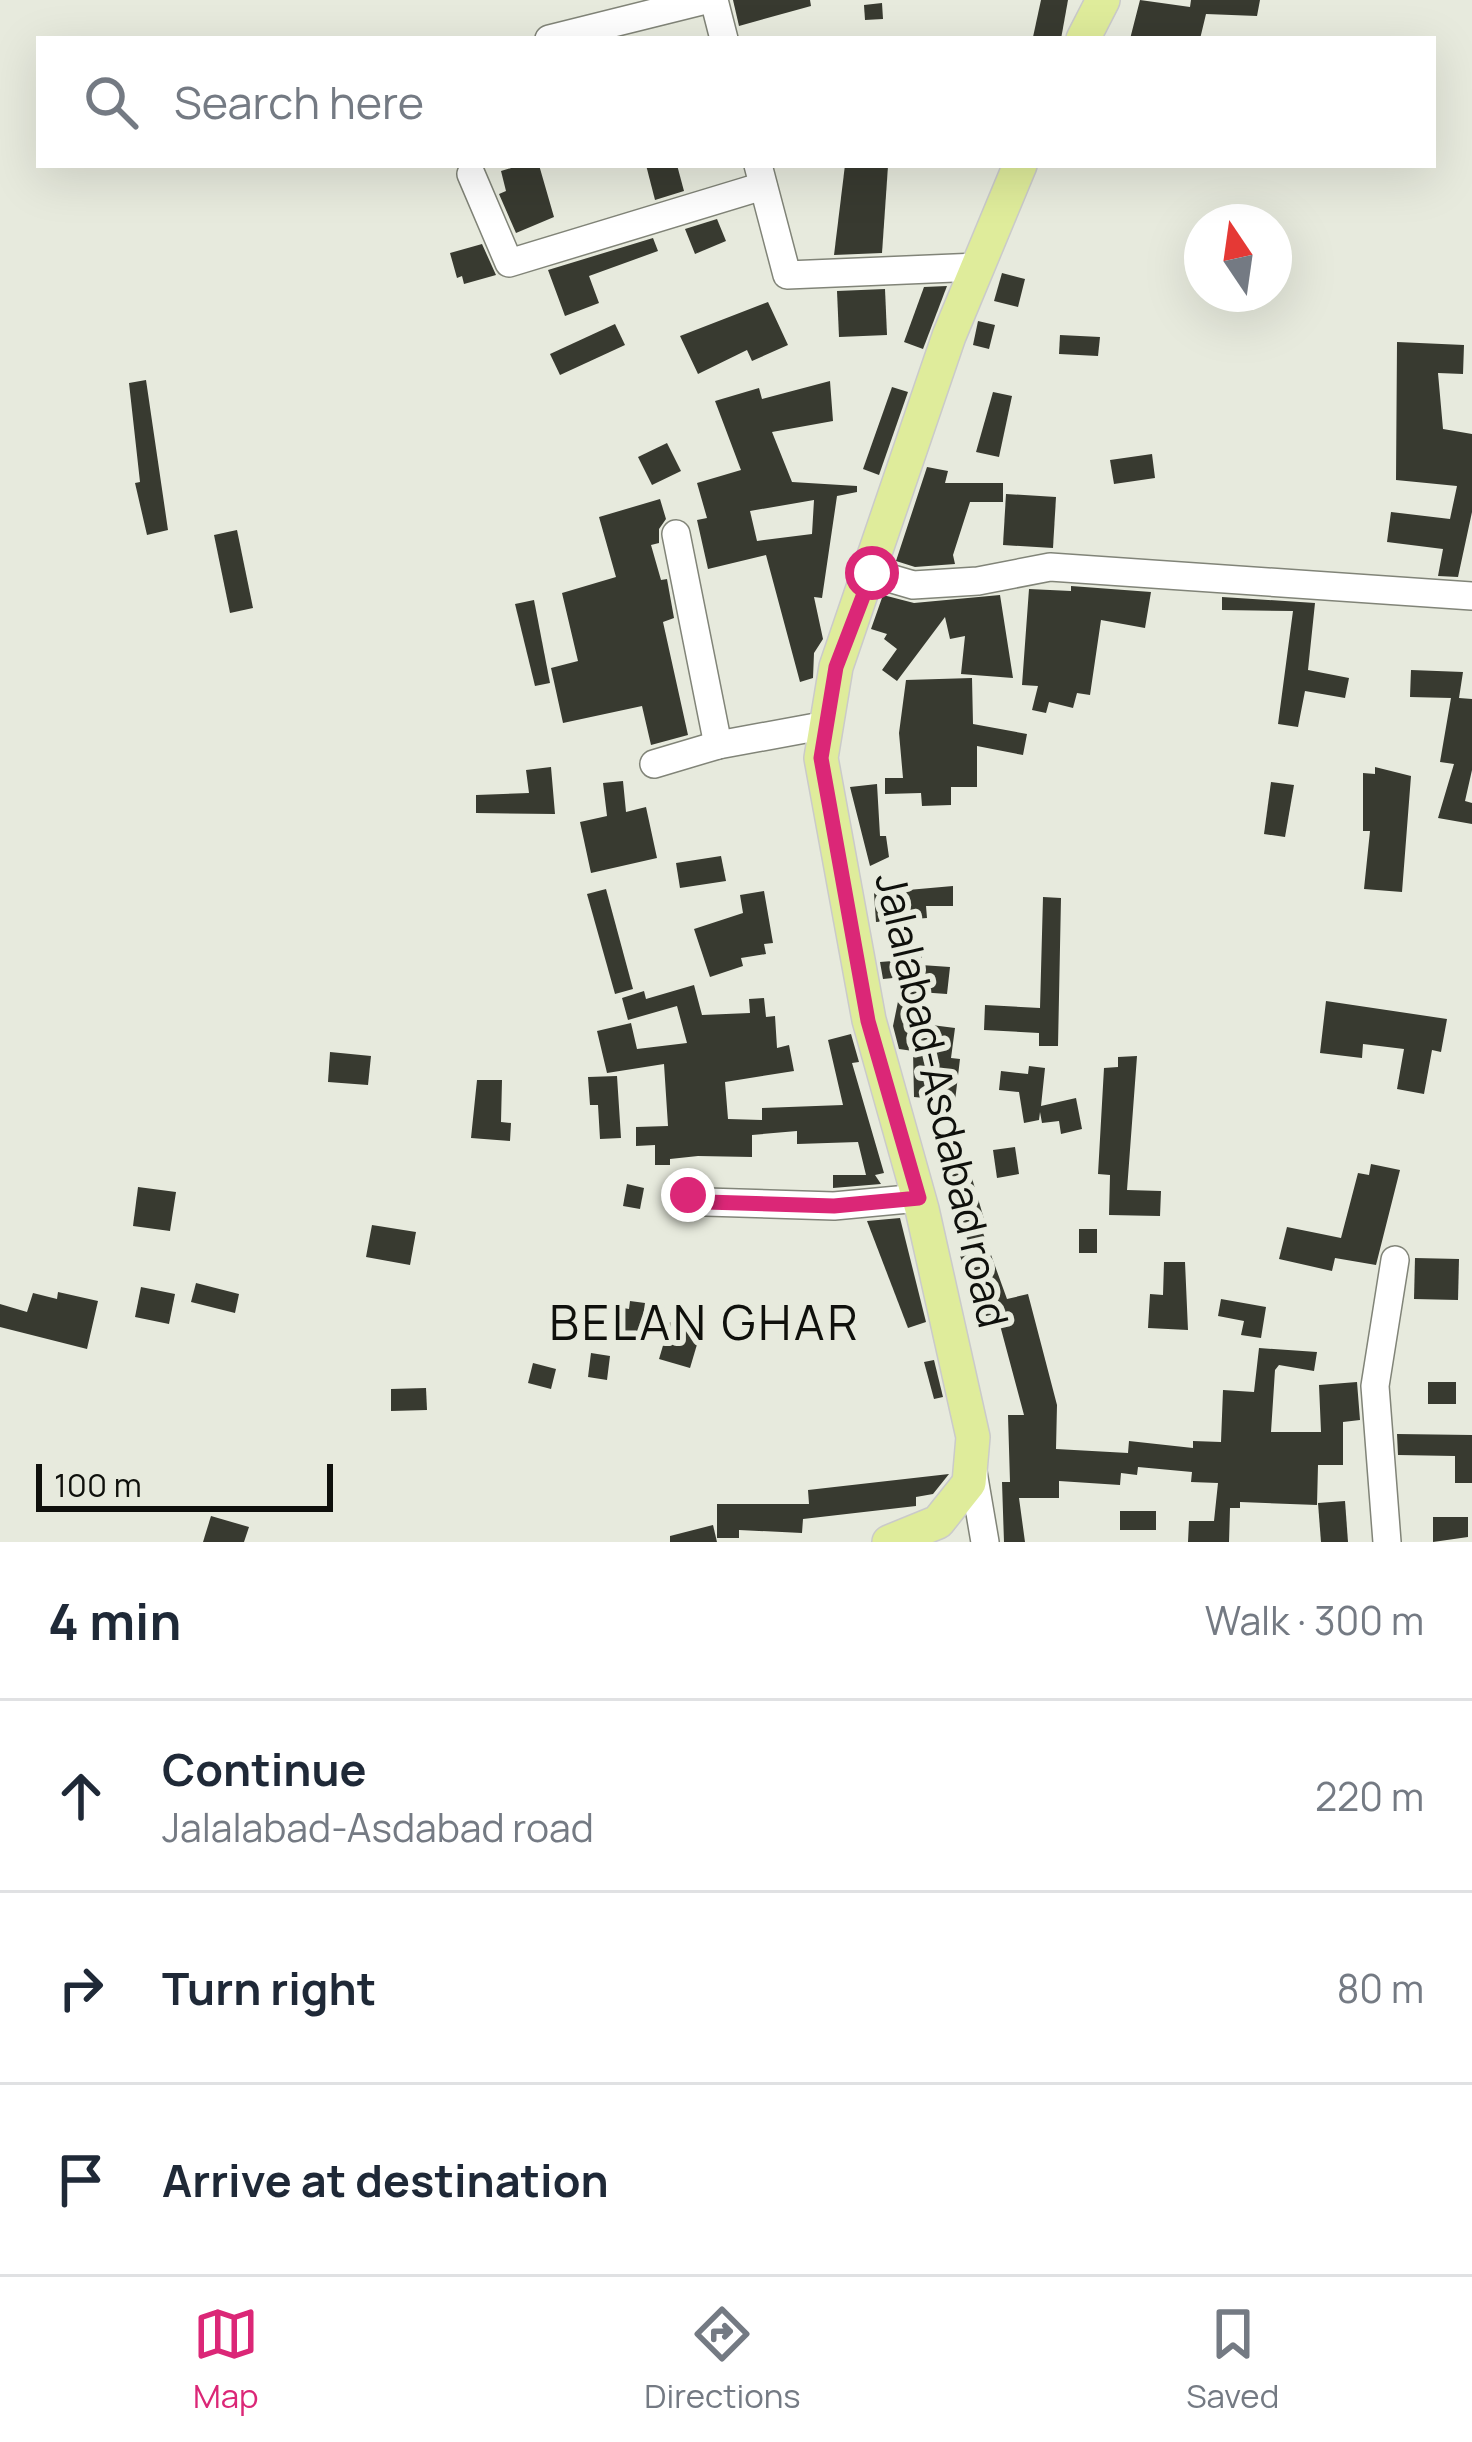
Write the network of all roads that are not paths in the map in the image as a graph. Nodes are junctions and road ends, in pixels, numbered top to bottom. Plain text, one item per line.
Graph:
1 (710, 0) edge
2 (1103, 0) edge
3 (561, 36) edge
4 (723, 36) edge
5 (1085, 36) edge
6 (1019, 168) edge
7 (471, 174) dead end
8 (761, 176) edge
9 (978, 268) junction
10 (676, 534) dead end
11 (872, 573) junction
12 (1472, 596) edge
13 (827, 724) junction
14 (718, 746) junction
15 (654, 764) dead end
16 (688, 1195) dead end
17 (919, 1198) junction
18 (1395, 1260) dead end
19 (971, 1462) junction
20 (889, 1542) edge
21 (985, 1542) edge
22 (1387, 1542) edge

1 - 3 street
1 - 4 street
2 - 5 main road
6 - 9 main road, Jalalabad-Asdabad road
7 - 8 street
8 - 9 street
9 - 11 main road, Jalalabad-Asdabad road
10 - 14 street
11 - 12 street
11 - 13 main road, Jalalabad-Asdabad road
13 - 14 street
13 - 17 main road, Jalalabad-Asdabad road
14 - 15 street
16 - 17 street
17 - 19 main road, Jalalabad-Asdabad road
18 - 22 street
19 - 20 main road
19 - 21 street

